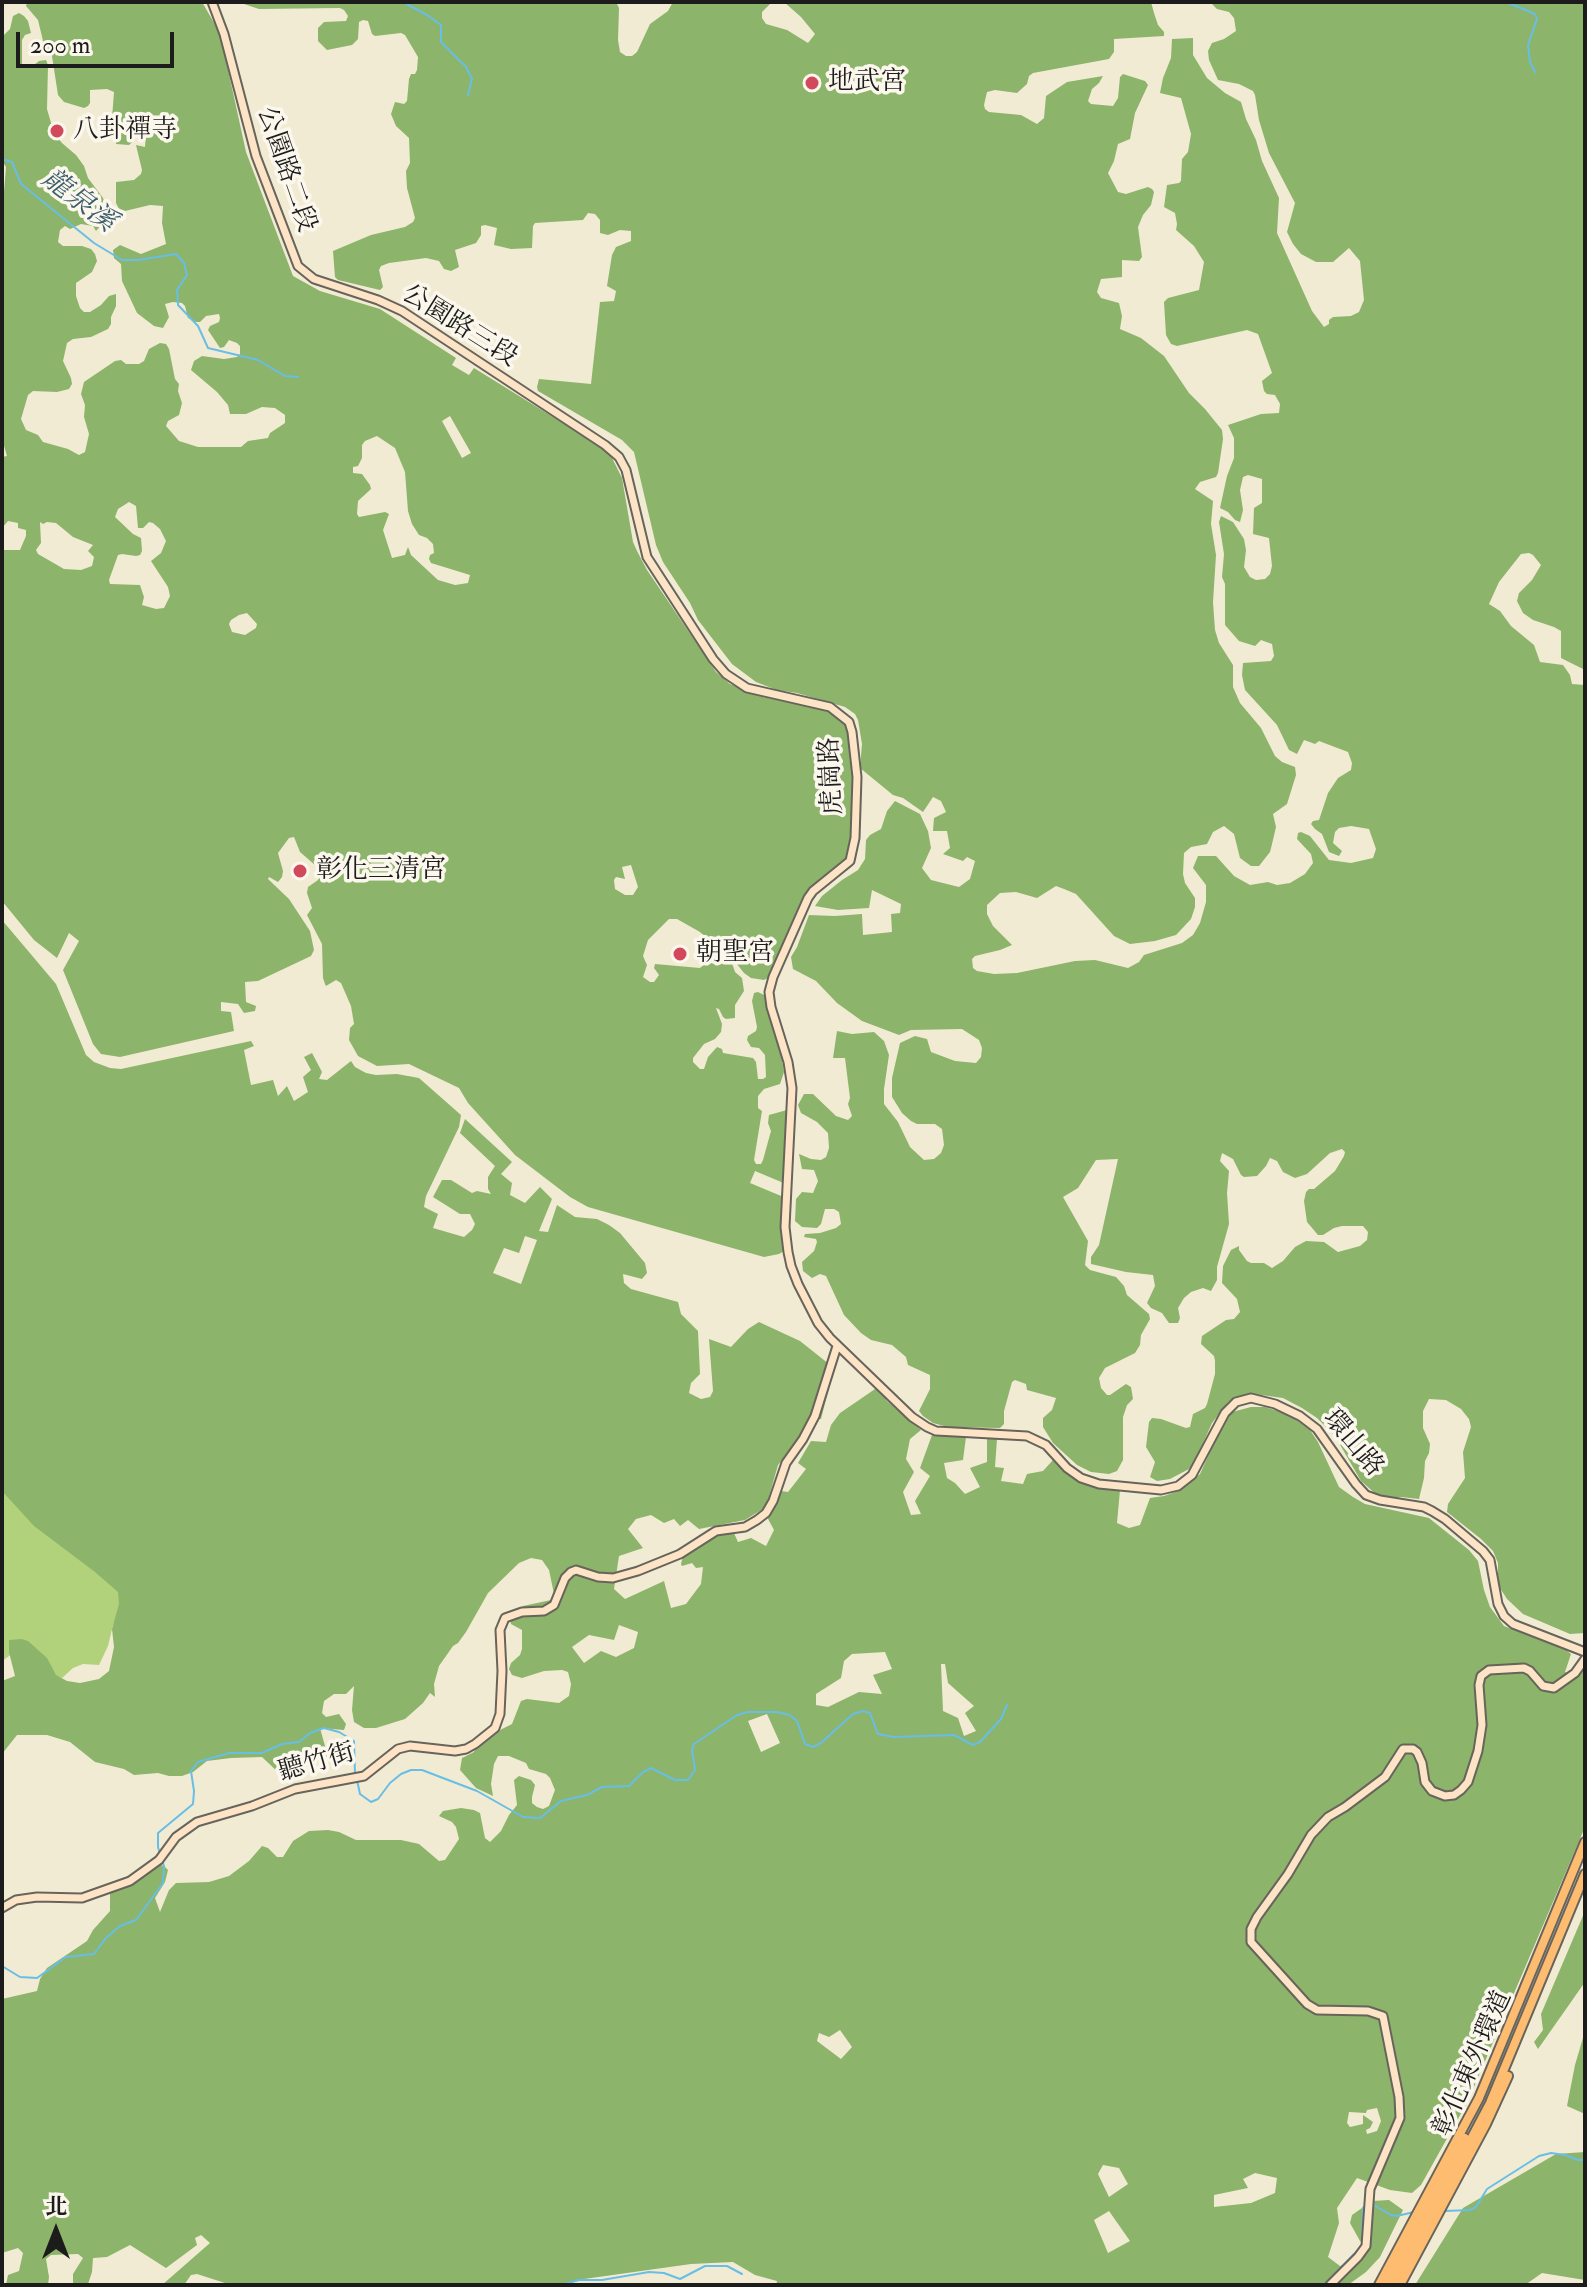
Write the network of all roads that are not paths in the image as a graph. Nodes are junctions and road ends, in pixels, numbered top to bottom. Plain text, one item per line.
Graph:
1 (212, 2) edge
2 (378, 300) joint
3 (518, 388) joint
4 (788, 1252) joint
5 (837, 1346) junction
6 (1585, 1652) edge
7 (1585, 1659) edge
8 (1585, 1842) edge
9 (1585, 1853) edge
10 (1585, 1874) edge
11 (1585, 1887) edge
12 (2, 1908) edge
13 (1330, 2285) edge
14 (1379, 2285) edge
15 (1386, 2285) edge
16 (1394, 2285) edge
17 (1400, 2285) edge

1 - 2 main road, 公園路二段
2 - 3 main road, 公園路三段
3 - 4 main road, 虎崗路
4 - 5 main road, 環山路
5 - 6 main road, 環山路
5 - 12 main road, 聽竹街
7 - 13 main road
8 - 14 main road
9 - 15 main road, 彰化東外環道
10 - 16 main road, 彰化東外環道
11 - 17 main road

